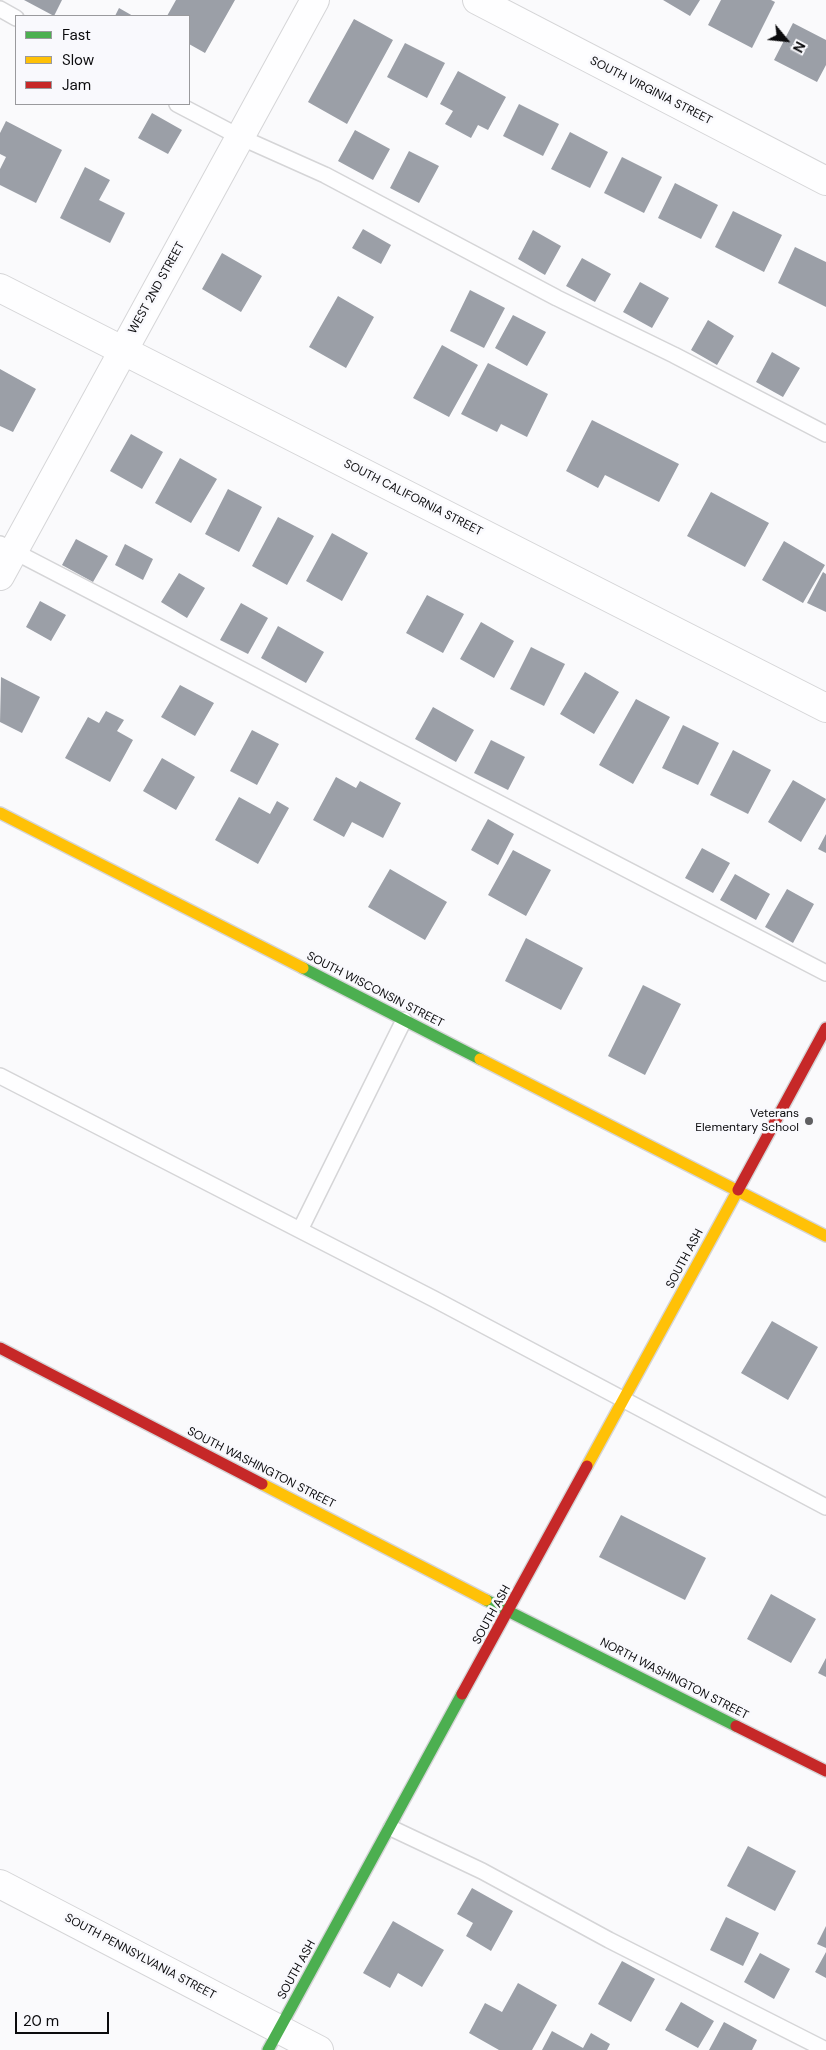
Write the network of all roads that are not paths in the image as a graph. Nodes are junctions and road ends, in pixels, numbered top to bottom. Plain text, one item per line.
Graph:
1 (316, 0) edge
2 (477, 0) edge
3 (0, 9) edge
4 (15, 17) edge
5 (179, 105) edge
6 (240, 138) junction
7 (826, 181) edge
8 (0, 288) edge
9 (122, 350) junction
10 (826, 434) edge
11 (7, 547) edge
12 (0, 576) edge
13 (826, 708) edge
14 (0, 813) edge
15 (826, 973) edge
16 (404, 1020) junction
17 (826, 1028) edge
18 (0, 1076) edge
19 (737, 1191) junction
20 (300, 1230) junction
21 (826, 1236) edge
22 (0, 1348) edge
23 (625, 1399) junction
24 (826, 1507) edge
25 (509, 1612) junction
26 (826, 1770) edge
27 (391, 1828) junction
28 (0, 1884) edge
29 (274, 2040) edge
30 (319, 2050) edge
31 (826, 2050) edge

1 - 6 street, WEST 2ND STREET
2 - 7 street, SOUTH VIRGINIA STREET
3 - 4 lane
5 - 6 lane
6 - 9 street, WEST 2ND STREET
6 - 10 lane
8 - 9 street, SOUTH CALIFORNIA STREET
9 - 11 street, WEST 2ND STREET
9 - 13 street, SOUTH CALIFORNIA STREET
11 - 12 street, WEST 2ND STREET
11 - 15 lane
14 - 16 street, SOUTH WISCONSIN STREET
16 - 19 street, SOUTH WISCONSIN STREET
16 - 20 lane
17 - 19 street, SOUTH ASH
18 - 20 lane
19 - 21 street, SOUTH WISCONSIN STREET
19 - 23 street, SOUTH ASH
20 - 23 lane
22 - 25 street, SOUTH WASHINGTON STREET
23 - 24 lane
23 - 25 street, SOUTH ASH
25 - 26 street, NORTH WASHINGTON STREET
25 - 27 street, SOUTH ASH
27 - 29 street, SOUTH ASH
27 - 31 lane
28 - 29 street, SOUTH PENNSYLVANIA STREET
29 - 30 street, SOUTH PENNSYLVANIA STREET

